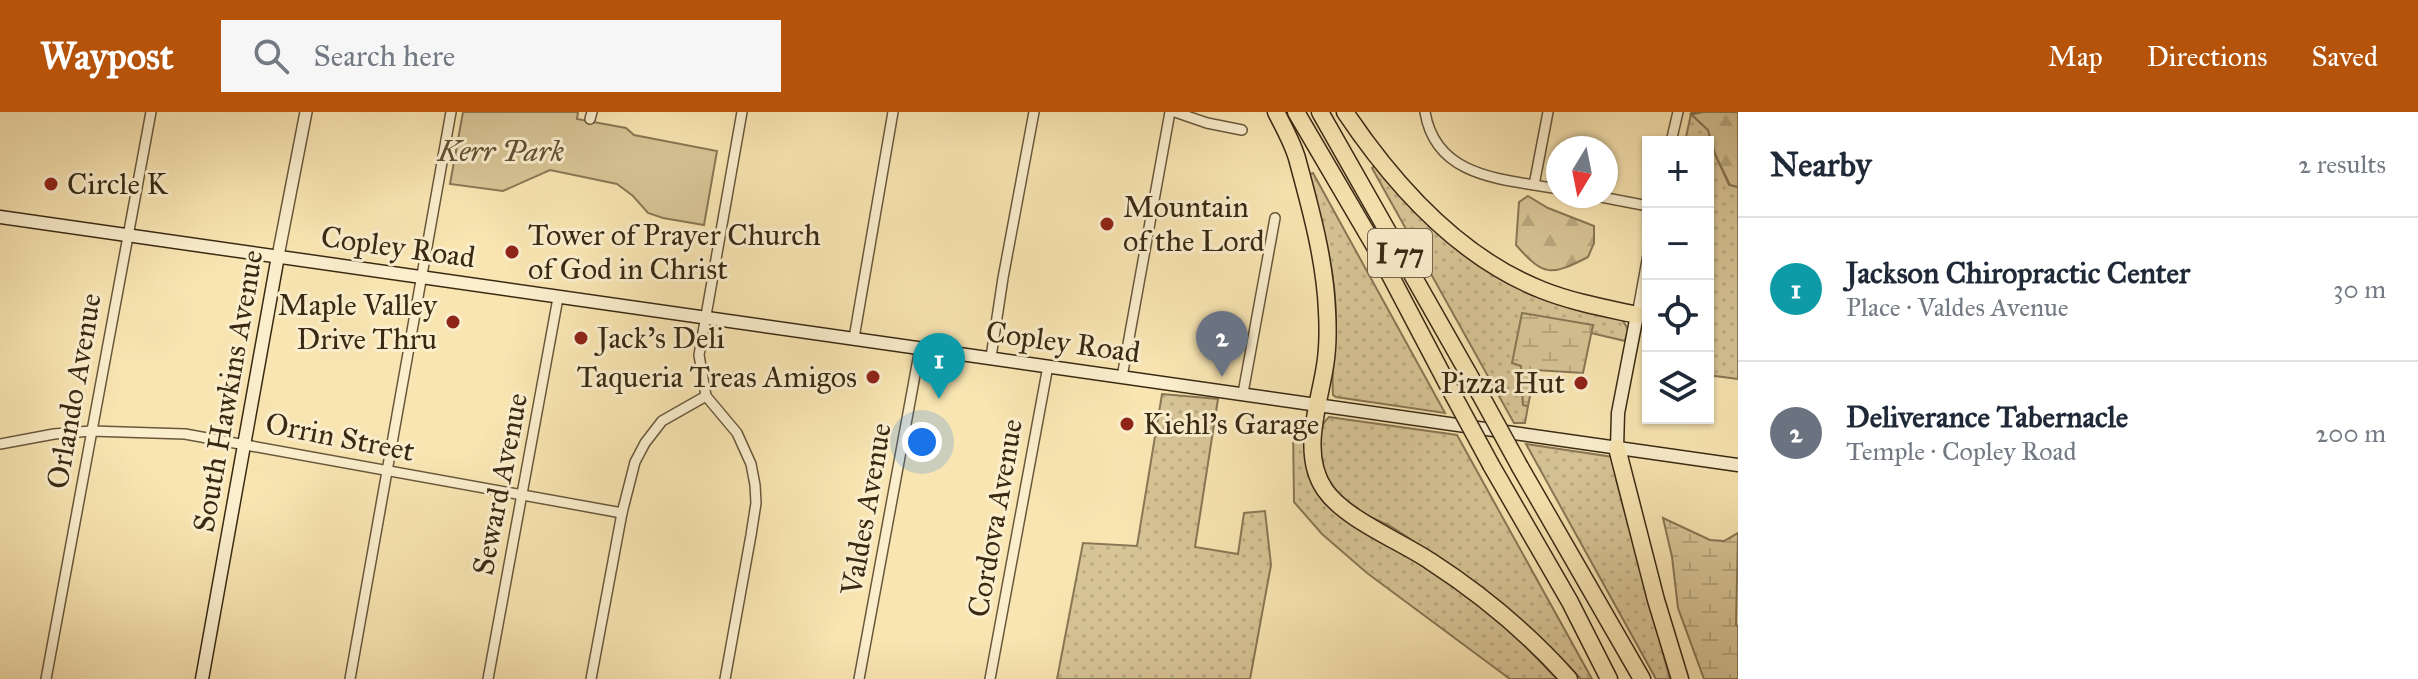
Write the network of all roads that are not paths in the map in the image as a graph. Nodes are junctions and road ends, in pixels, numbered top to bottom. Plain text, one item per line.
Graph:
1 (151, 112) edge
2 (306, 112) edge
3 (451, 112) edge
4 (742, 112) edge
5 (893, 112) edge
6 (1034, 112) edge
7 (1173, 112) edge
8 (1276, 112) edge
9 (1296, 112) edge
10 (1320, 112) edge
11 (1345, 112) edge
12 (1425, 112) edge
13 (1548, 112) edge
14 (1678, 112) edge
15 (1242, 130) dead end
16 (1672, 136) edge
17 (1534, 185) junction
18 (1546, 187) edge
19 (1618, 200) edge
20 (1642, 205) edge
21 (0, 217) edge
22 (1275, 218) dead end
23 (128, 235) junction
24 (278, 256) junction
25 (423, 277) junction
26 (1643, 280) edge
27 (558, 298) junction
28 (1637, 315) junction
29 (707, 319) junction
30 (854, 338) junction
31 (920, 348) junction
32 (991, 357) junction
33 (1048, 366) junction
34 (1122, 377) junction
35 (1243, 393) junction
36 (706, 396) junction
37 (1317, 404) junction
38 (91, 431) junction
39 (245, 443) junction
40 (0, 444) edge
41 (1617, 448) junction
42 (1738, 465) edge
43 (388, 470) junction
44 (522, 494) junction
45 (622, 513) junction
46 (46, 679) edge
47 (202, 679) edge
48 (350, 679) edge
49 (488, 679) edge
50 (591, 679) edge
51 (725, 679) edge
52 (859, 679) edge
53 (990, 679) edge
54 (1569, 679) edge
55 (1609, 679) edge
56 (1642, 679) edge
57 (1680, 679) edge

1 - 23 street, Orlando Avenue
2 - 24 street, South Hawkins Avenue
3 - 25 street
4 - 29 street
5 - 30 street
6 - 32 street
7 - 15 street
7 - 34 street
8 - 37 highway
9 - 55 highway, I 77, bridge
10 - 56 highway, I 77, bridge
11 - 28 highway
12 - 17 street
13 - 17 street
14 - 16 street
17 - 18 street
19 - 20 street
21 - 23 main road, Copley Road
22 - 35 street
23 - 24 main road, Copley Road
23 - 38 street, Orlando Avenue
24 - 25 main road, Copley Road
24 - 39 main road, South Hawkins Avenue
25 - 27 main road, Copley Road
25 - 43 street
26 - 28 street
27 - 29 main road, Copley Road
27 - 44 street, Seward Avenue
28 - 41 main road
29 - 30 main road, Copley Road
29 - 36 street
30 - 31 main road, Copley Road
31 - 32 main road, Copley Road
31 - 52 street, Valdes Avenue
32 - 33 main road, Copley Road
33 - 34 main road, Copley Road
33 - 53 street, Cordova Avenue
34 - 35 main road, Copley Road
35 - 37 main road, Copley Road
36 - 45 street
36 - 51 street
37 - 41 main road, Copley Road
37 - 54 highway
38 - 39 street, Orrin Street
38 - 40 street, Orrin Street
38 - 46 street, Orlando Avenue
39 - 43 street, Orrin Street
39 - 47 main road, South Hawkins Avenue
41 - 42 main road, Copley Road
41 - 57 highway
43 - 44 street, Orrin Street
43 - 48 street
44 - 45 street, Orrin Street
44 - 49 street, Seward Avenue
45 - 50 street

